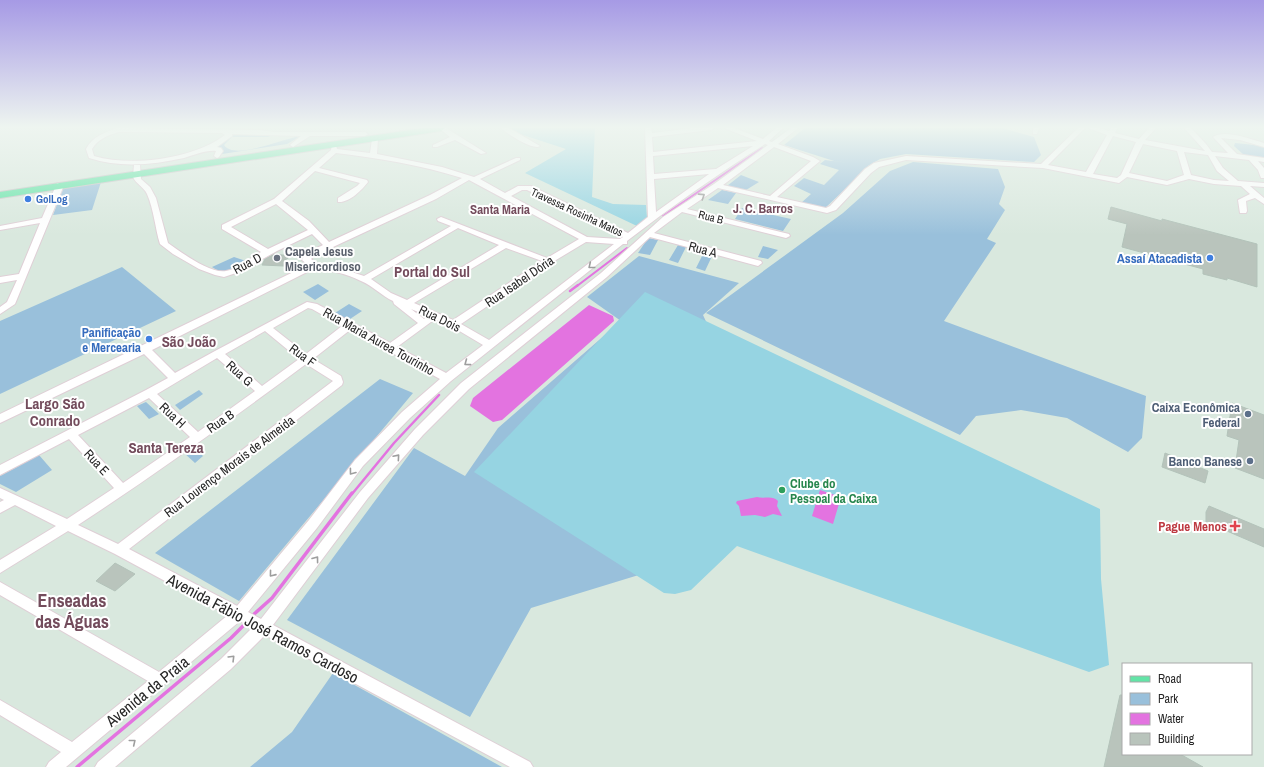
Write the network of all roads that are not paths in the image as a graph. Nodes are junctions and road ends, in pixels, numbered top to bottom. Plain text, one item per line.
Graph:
1 (175, 164) edge
2 (198, 164) edge
3 (320, 164) edge
4 (416, 164) edge
5 (505, 164) edge
6 (649, 164) edge
7 (729, 164) edge
8 (747, 164) edge
9 (813, 164) edge
10 (884, 164) edge
11 (1011, 164) edge
12 (1045, 164) edge
13 (1095, 164) edge
14 (1130, 164) edge
15 (1184, 164) edge
16 (1216, 164) edge
17 (1256, 164) edge
18 (1043, 166) junction
19 (315, 169) junction
20 (136, 171) junction
21 (718, 171) junction
22 (1125, 174) junction
23 (78, 176) junction
24 (1088, 176) junction
25 (1264, 176) edge
26 (650, 177) junction
27 (1189, 177) junction
28 (472, 178) junction
29 (1240, 184) junction
30 (65, 185) junction
31 (1264, 185) edge
32 (717, 186) junction
33 (0, 187) edge
34 (0, 195) edge
35 (1255, 195) junction
36 (505, 196) junction
37 (771, 199) junction
38 (340, 200) dead end
39 (276, 201) junction
40 (1264, 202) edge
41 (682, 210) junction
42 (1243, 211) dead end
43 (652, 218) junction
44 (442, 219) dead end
45 (46, 220) junction
46 (458, 225) junction
47 (0, 228) edge
48 (313, 231) junction
49 (648, 234) junction
50 (786, 236) dead end
51 (625, 238) junction
52 (585, 239) junction
53 (506, 245) junction
54 (636, 245) junction
55 (329, 247) junction
56 (267, 252) junction
57 (192, 261) junction
58 (548, 261) junction
59 (310, 262) junction
60 (758, 263) dead end
61 (184, 265) dead end
62 (23, 276) junction
63 (365, 279) junction
64 (0, 280) edge
65 (388, 295) junction
66 (408, 303) junction
67 (3, 310) edge
68 (434, 316) junction
69 (423, 323) junction
70 (454, 324) junction
71 (349, 326) junction
72 (267, 328) junction
73 (490, 345) junction
74 (390, 348) junction
75 (145, 349) junction
76 (218, 353) junction
77 (306, 359) junction
78 (447, 378) junction
79 (175, 379) junction
80 (338, 382) joint
81 (262, 392) junction
82 (150, 393) junction
83 (0, 419) edge
84 (71, 434) junction
85 (197, 437) junction
86 (0, 470) edge
87 (123, 490) junction
88 (0, 493) edge
89 (14, 500) junction
90 (0, 508) edge
91 (68, 526) junction
92 (119, 550) junction
93 (0, 567) edge
94 (0, 588) edge
95 (241, 615) junction
96 (260, 625) junction
97 (160, 680) junction
98 (0, 708) edge
99 (72, 751) junction
100 (54, 767) edge
101 (103, 767) edge
102 (525, 767) edge

1 - 20 main road
2 - 20 main road
3 - 19 street
4 - 28 street
5 - 28 street
6 - 26 street
7 - 21 street, Avenida da Praia
8 - 32 street
9 - 37 street
10 - 37 street
11 - 18 street
12 - 18 street
13 - 24 street
14 - 22 street
15 - 27 street
16 - 29 street
17 - 25 street
18 - 24 street
19 - 38 street
19 - 39 street
20 - 23 main road
20 - 30 main road
20 - 57 street
21 - 26 street
21 - 43 street, Avenida da Praia
22 - 24 street
22 - 27 street
23 - 30 main road
23 - 33 main road
26 - 43 street
27 - 29 street
28 - 36 street
28 - 55 street
29 - 31 street
29 - 35 street
30 - 34 main road
30 - 45 street
32 - 37 street
41 -> 32 street
35 - 40 street
35 - 42 street
36 - 51 street, Travessa Rosinha Matos
36 - 52 street
39 - 48 street
39 - 56 street
41 - 49 street
41 - 50 street, Rua B
43 - 51 street, Avenida da Praia
44 - 46 street
45 - 47 street
45 - 62 street
46 - 53 street
46 - 63 street
48 - 55 street
48 - 56 street, Rua D
49 - 54 street
49 - 60 street, Rua A
51 - 52 street
51 - 54 street
51 -> 73 street, Avenida da Praia
52 - 58 street, Rua Isabel Dória
53 - 58 street
53 - 66 street
96 -> 54 street
55 - 59 street
56 - 57 street, Rua D
57 - 61 street
58 - 70 street, Rua Isabel Dória
59 - 63 street, Rua Dois
59 - 75 street
62 - 64 street
62 - 67 street
63 - 65 street, Rua Dois
65 - 66 street, Rua Dois
65 - 69 street, Rua Dois
66 - 68 street, Rua Dois
68 - 69 street
68 - 70 street, Rua Dois
69 - 74 street
70 - 73 street, Rua Dois
71 - 72 street, Rua Maria Aurea Tourinho
71 - 74 street, Rua Maria Aurea Tourinho
71 - 77 street, Rua B
72 - 76 street
72 - 77 street, Rua F
73 -> 78 street, Avenida da Praia
74 - 78 street, Rua Maria Aurea Tourinho
75 - 79 street
75 - 83 street
76 - 79 street
76 - 81 street, Rua G
77 - 80 street, Rua F
77 - 81 street, Rua B
78 -> 95 street, Avenida da Praia
79 - 82 street
80 - 92 street, Rua Lourenço Morais de Almeida
81 - 85 street, Rua B
82 - 84 street
82 - 85 street, Rua H
84 - 86 street
84 - 87 street, Rua E
85 - 87 street, Rua B
87 - 91 street, Rua B
88 - 89 street, Avenida Fábio José Ramos Cardoso
89 - 90 street
89 - 91 street, Avenida Fábio José Ramos Cardoso
91 - 92 street, Avenida Fábio José Ramos Cardoso
91 - 93 street, Rua B
92 - 95 street, Avenida Fábio José Ramos Cardoso
94 - 97 street
95 - 96 street, Avenida Fábio José Ramos Cardoso
95 - 97 street, Avenida da Praia
101 -> 96 street
96 - 102 street, Avenida Fábio José Ramos Cardoso
97 - 99 street, Avenida da Praia
98 - 99 street
99 - 100 street, Avenida da Praia

